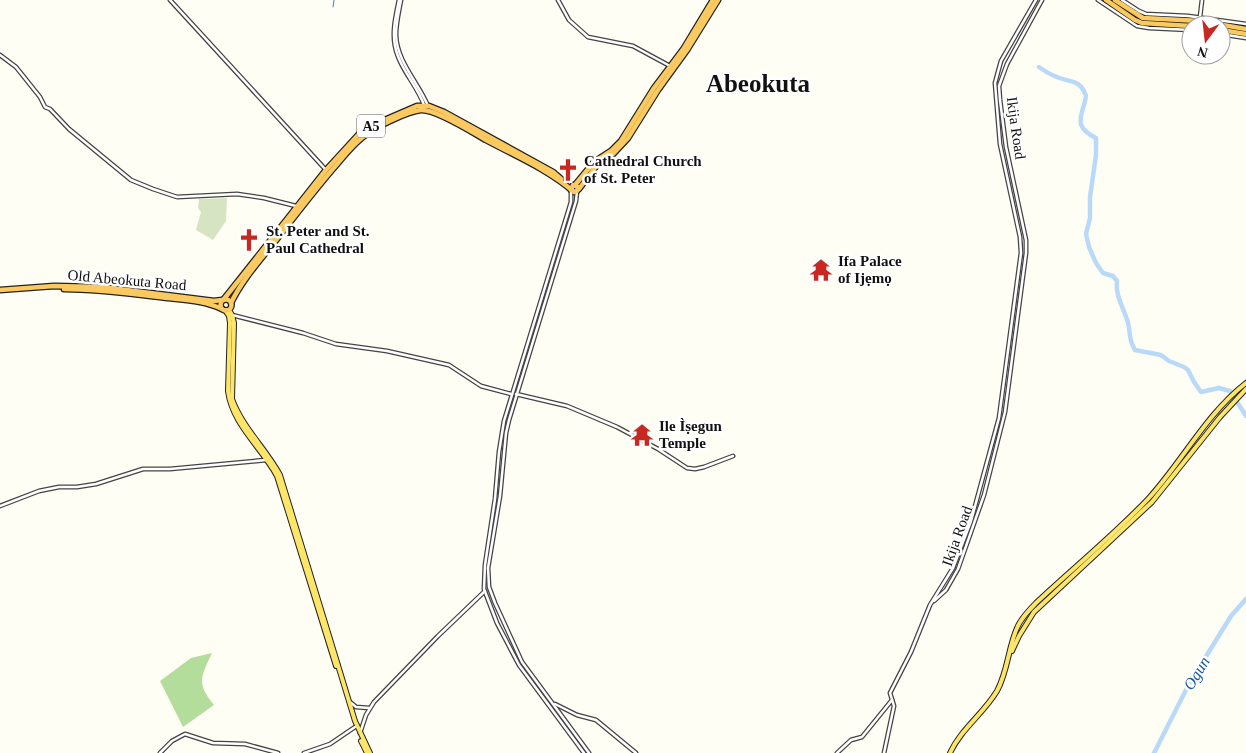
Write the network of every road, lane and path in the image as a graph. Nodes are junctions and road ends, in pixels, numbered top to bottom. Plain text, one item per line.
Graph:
1 (170, 0) edge
2 (400, 0) edge
3 (558, 0) edge
4 (713, 0) edge
5 (718, 0) edge
6 (1036, 0) edge
7 (1042, 0) edge
8 (1098, 0) edge
9 (1106, 0) edge
10 (1115, 0) edge
11 (1122, 0) edge
12 (1202, 0) edge
13 (1200, 15) edge
14 (1181, 17) edge
15 (1181, 20) edge
16 (1162, 22) junction
17 (1231, 22) edge
18 (1246, 24) edge
19 (1181, 25) edge
20 (1231, 26) edge
21 (1246, 29) edge
22 (1181, 30) edge
23 (1231, 32) edge
24 (1246, 34) edge
25 (1231, 36) edge
26 (1246, 38) edge
27 (0, 55) edge
28 (670, 66) junction
29 (426, 105) junction
30 (462, 125) junction
31 (326, 170) junction
32 (574, 188) junction
33 (296, 206) junction
34 (0, 291) edge
35 (223, 299) junction
36 (231, 303) junction
37 (225, 310) junction
38 (232, 315) junction
39 (1246, 383) edge
40 (1246, 389) edge
41 (511, 394) junction
42 (516, 394) junction
43 (733, 456) dead end
44 (267, 460) junction
45 (0, 506) edge
46 (485, 591) junction
47 (930, 605) junction
48 (539, 685) junction
49 (536, 688) junction
50 (890, 694) junction
51 (348, 700) junction
52 (555, 704) junction
53 (369, 708) junction
54 (355, 727) junction
55 (360, 733) junction
56 (160, 753) edge
57 (278, 753) edge
58 (304, 753) edge
59 (368, 753) edge
60 (584, 753) edge
61 (589, 753) edge
62 (636, 753) edge
63 (837, 753) edge
64 (884, 753) edge
65 (951, 753) edge

1 - 31 street
2 - 29 street
3 - 28 street
4 - 28 highway
5 - 32 highway
6 - 47 street, Ikija Road
7 - 47 street, Ikija Road
8 - 22 street
9 - 16 highway
10 - 16 highway
11 - 14 street
12 - 13 street
15 - 16 highway
16 - 19 highway
17 - 18 street
20 - 21 highway
23 - 24 highway
25 - 26 street
27 - 33 street
28 - 32 highway
29 - 30 highway, A5
29 - 31 highway, A5
30 - 32 highway, A5
30 - 36 highway, A5
31 - 33 highway, A5
32 - 41 street
32 - 42 street
33 - 35 highway, A5
34 - 35 highway, Old Abeokuta Road
34 - 37 highway, Old Abeokuta Road
35 - 36 highway
35 - 37 highway
36 - 37 highway
37 - 38 main road
37 - 44 main road
38 - 41 street
38 - 51 main road
39 - 65 main road
40 - 65 main road
41 - 46 street
42 - 43 street
42 - 48 street
44 - 45 street
44 - 54 main road
46 - 49 street
46 - 53 street
47 - 50 street
48 - 49 street
48 - 52 street
49 - 60 street
50 - 63 street
50 - 64 street
51 - 53 street
51 - 55 main road
52 - 61 street
52 - 62 street
53 - 55 street
54 - 58 street
54 - 59 main road
55 - 59 main road
56 - 57 street

